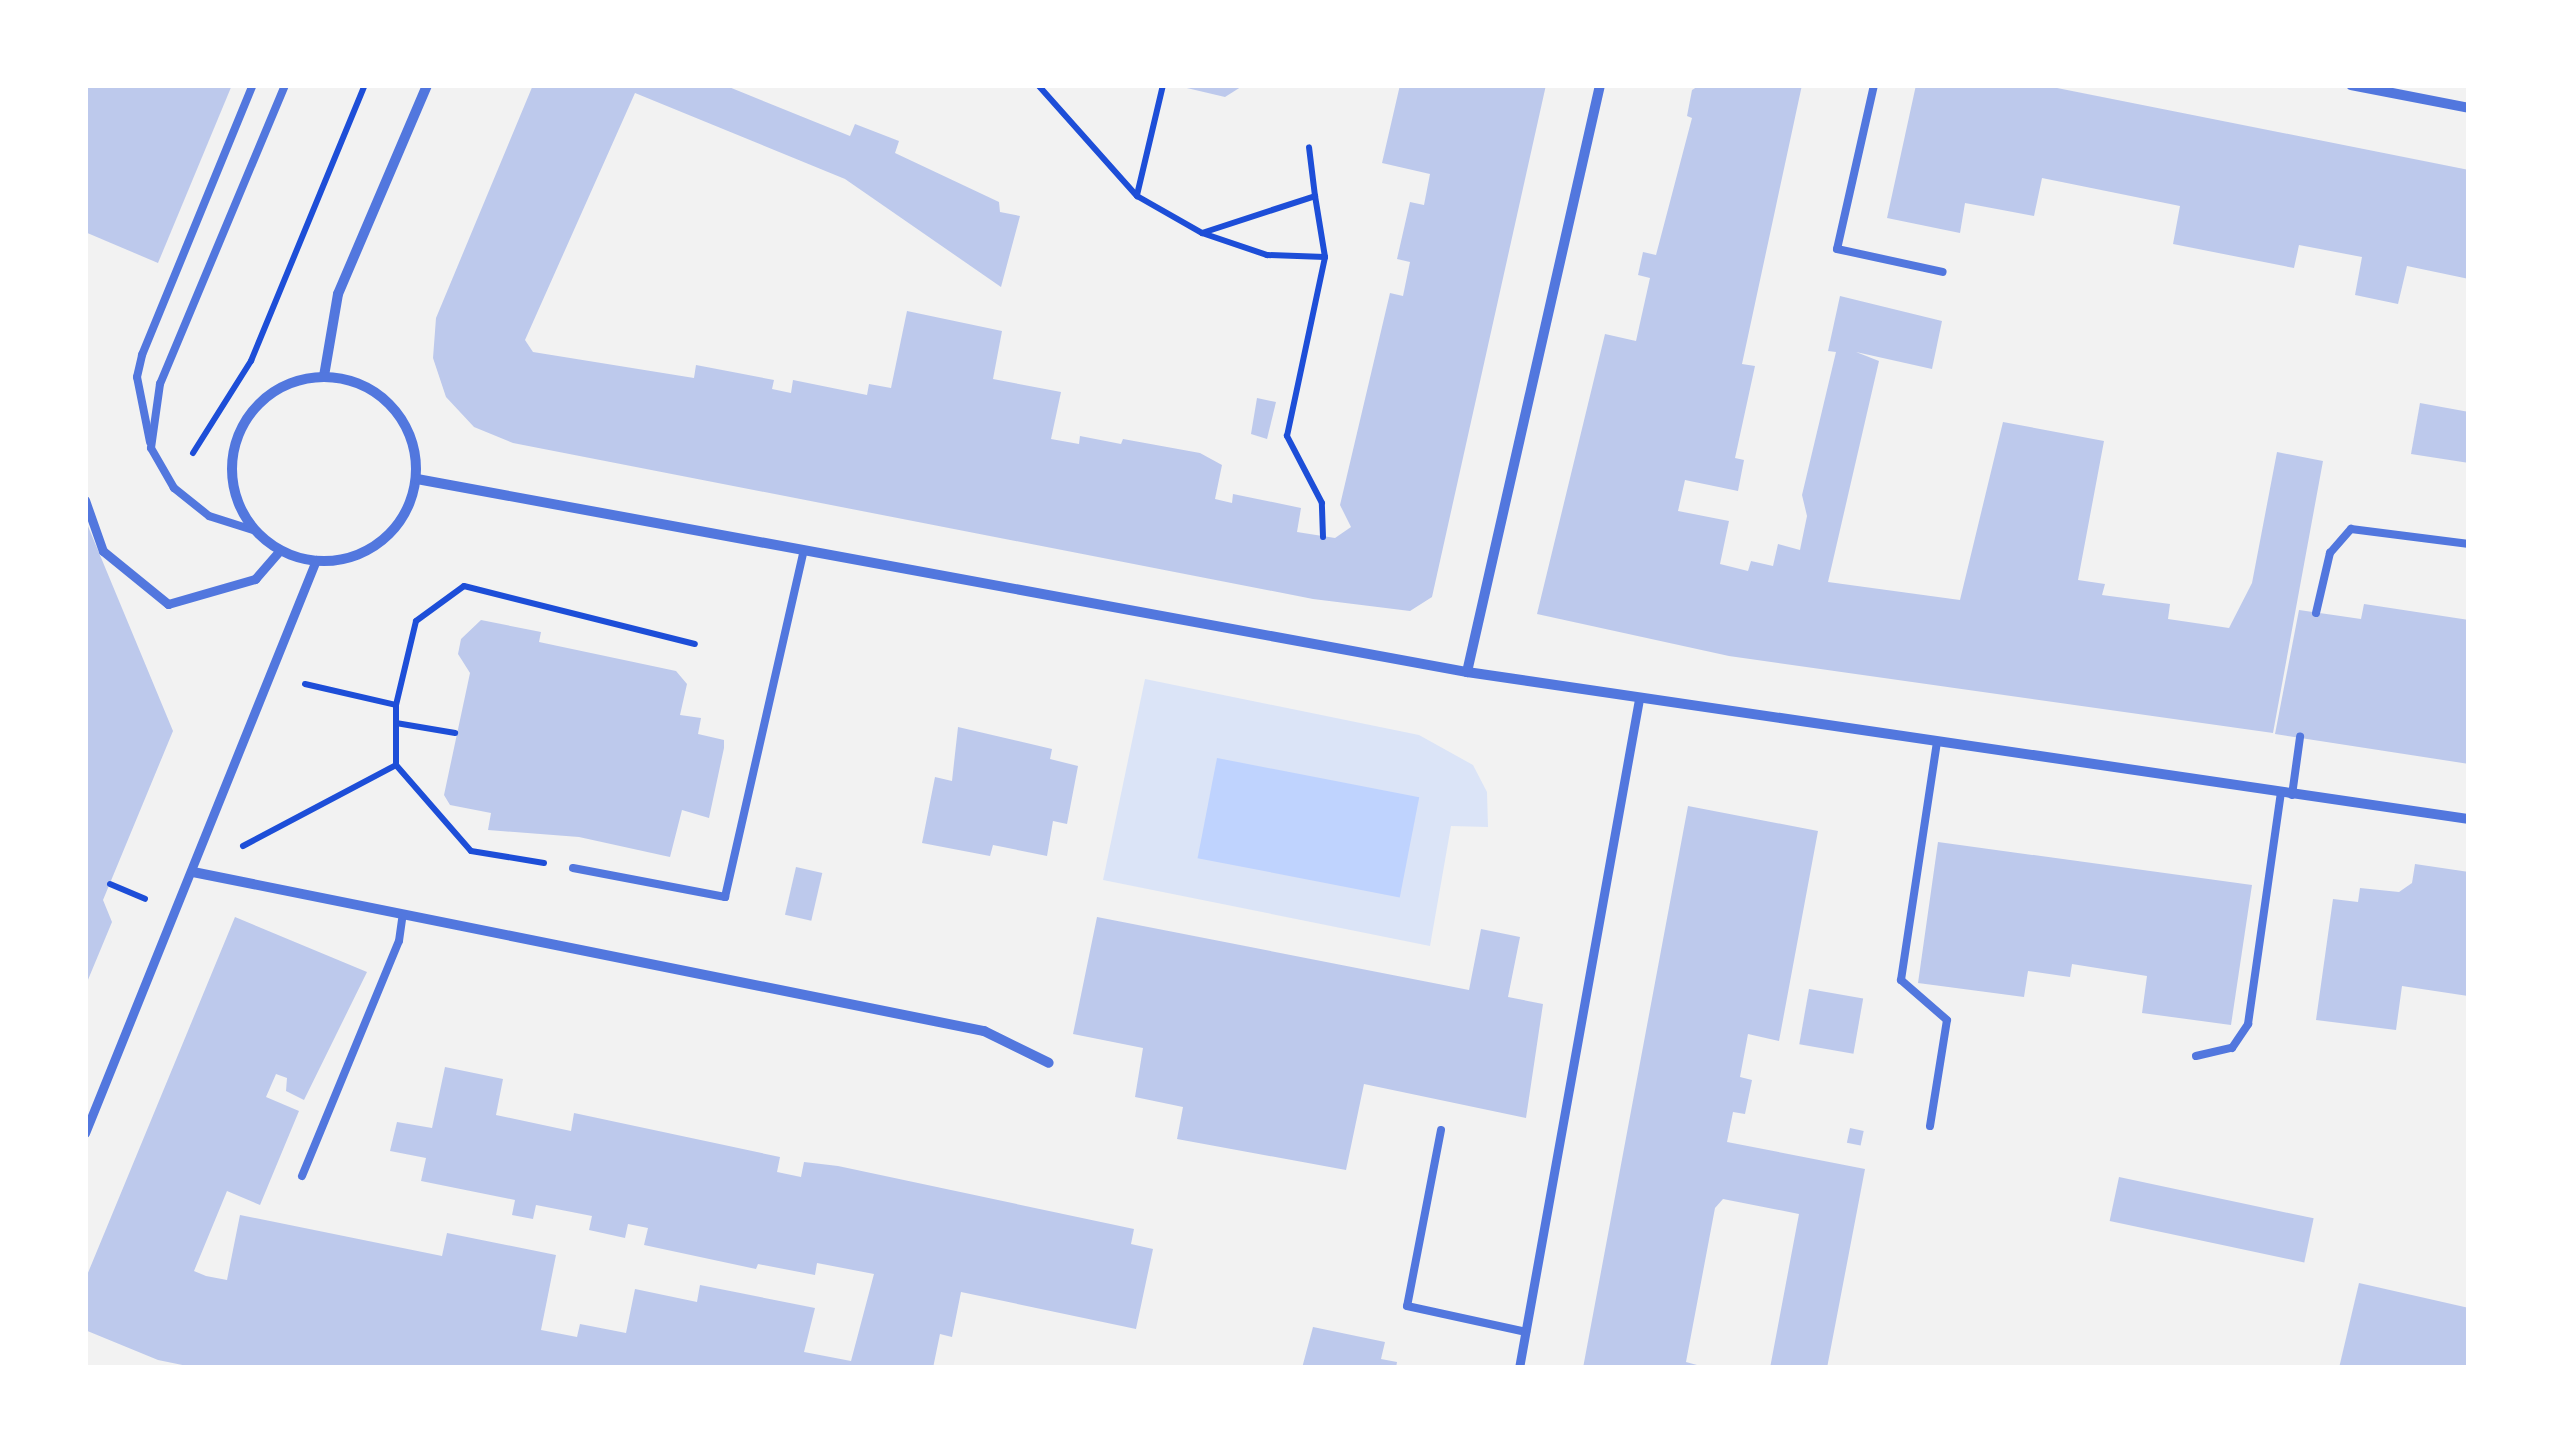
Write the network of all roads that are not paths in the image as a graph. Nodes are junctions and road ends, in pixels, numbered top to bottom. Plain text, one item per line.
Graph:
1 (253, 85) edge
2 (286, 85) edge
3 (426, 85) edge
4 (1600, 85) edge
5 (1874, 85) edge
6 (2351, 85) edge
7 (2469, 108) edge
8 (1943, 272) dead end
9 (324, 376) junction
10 (151, 448) junction
11 (417, 480) junction
12 (85, 500) edge
13 (256, 532) junction
14 (2469, 544) edge
15 (280, 550) junction
16 (804, 553) junction
17 (316, 560) junction
18 (2316, 613) dead end
19 (1467, 672) junction
20 (1639, 699) junction
21 (2300, 737) dead end
22 (1937, 742) junction
23 (2286, 794) junction
24 (2469, 819) edge
25 (572, 868) road end
26 (193, 872) junction
27 (403, 914) junction
28 (2196, 1056) dead end
29 (1049, 1063) dead end
30 (1930, 1126) dead end
31 (1440, 1130) dead end
32 (85, 1133) edge
33 (302, 1176) dead end
34 (1526, 1332) junction
35 (1520, 1368) edge

1 - 10 lane
2 - 10 lane
3 - 9 street
4 - 19 street
5 - 8 lane
6 - 7 street
9 - 11 street
9 - 13 street
10 - 13 lane
11 - 16 street
11 - 17 street
12 - 15 street
13 - 15 street
14 - 18 lane
15 - 17 street
16 - 19 street
16 - 25 lane
17 - 26 street
19 - 20 street
20 - 22 street
20 - 34 street
21 - 23 lane
22 - 23 street
22 - 30 lane
23 - 24 street
23 - 28 lane
26 - 27 street
26 - 32 street
27 - 29 street
27 - 33 lane
31 - 34 lane
34 - 35 street

